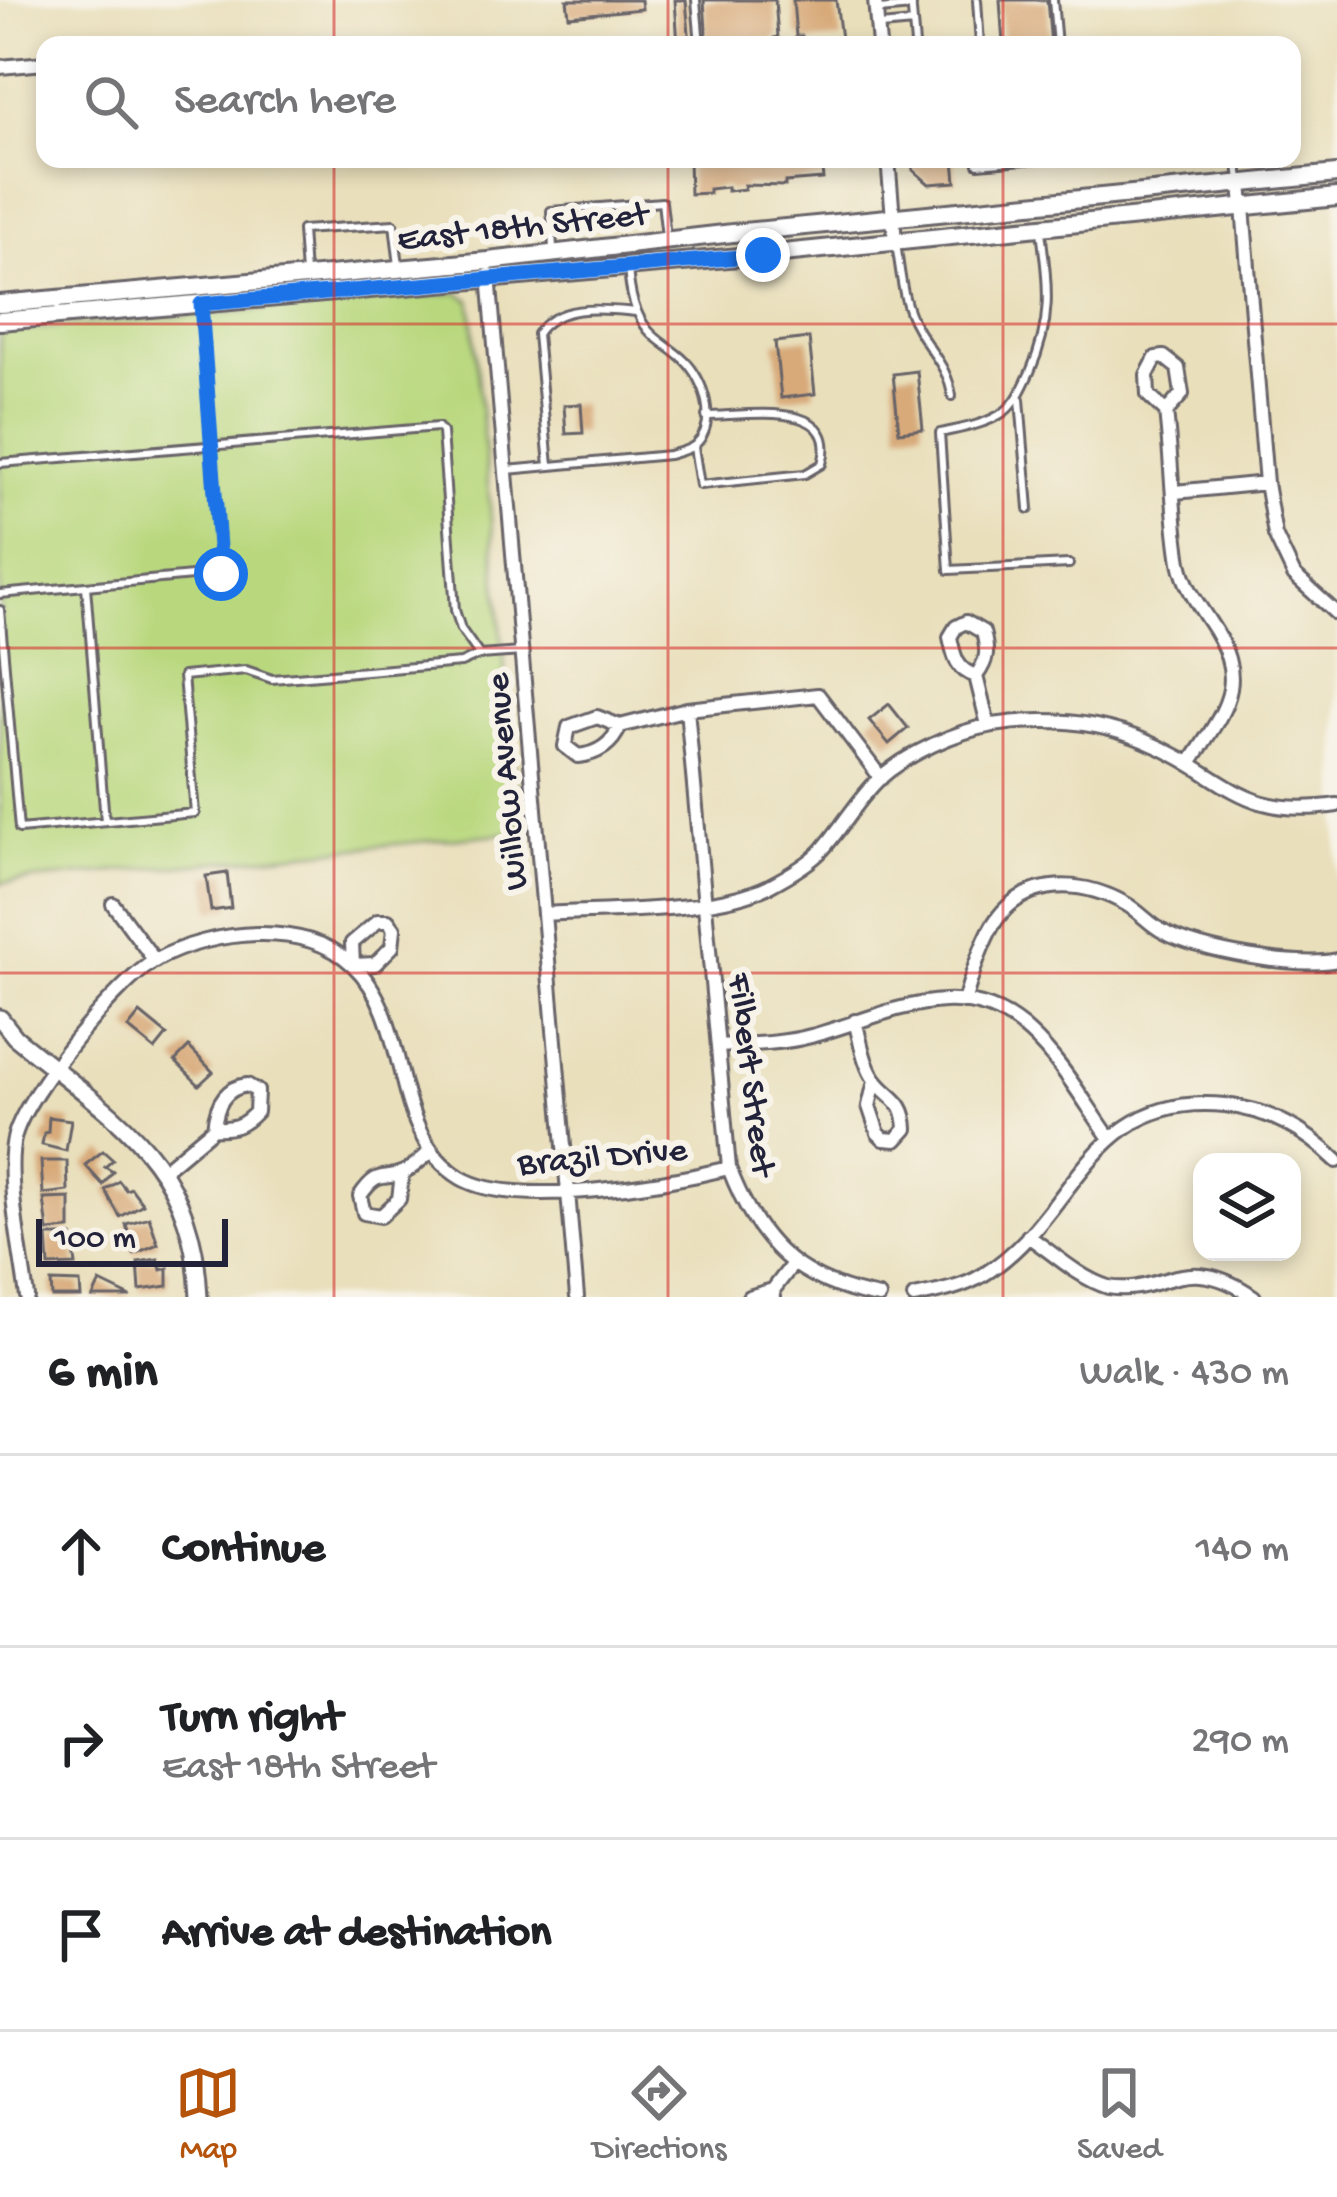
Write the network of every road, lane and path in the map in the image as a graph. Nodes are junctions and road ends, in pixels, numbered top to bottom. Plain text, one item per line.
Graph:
1 (696, 0) edge
2 (977, 0) edge
3 (1053, 0) edge
4 (911, 4) edge
5 (875, 5) edge
6 (913, 23) junction
7 (877, 26) junction
8 (699, 36) edge
9 (878, 36) edge
10 (914, 36) edge
11 (979, 36) edge
12 (1056, 36) edge
13 (36, 64) edge
14 (0, 67) edge
15 (889, 168) edge
16 (1238, 168) edge
17 (1337, 174) edge
18 (1240, 183) junction
19 (1337, 197) edge
20 (1243, 206) junction
21 (893, 218) junction
22 (1041, 227) junction
23 (666, 240) junction
24 (895, 241) junction
25 (553, 254) junction
26 (628, 267) junction
27 (399, 269) junction
28 (489, 270) junction
29 (306, 277) junction
30 (0, 304) edge
31 (201, 304) junction
32 (636, 312) junction
33 (0, 321) edge
34 (1020, 395) junction
35 (952, 396) dead end
36 (1166, 412) dead end
37 (706, 416) junction
38 (212, 445) junction
39 (694, 446) junction
40 (0, 463) edge
41 (549, 466) junction
42 (506, 470) junction
43 (1265, 483) junction
44 (1175, 493) junction
45 (1029, 509) dead end
46 (1070, 564) dead end
47 (236, 572) dead end
48 (221, 574) junction
49 (86, 586) junction
50 (0, 594) edge
51 (0, 610) edge
52 (1337, 614) edge
53 (522, 652) junction
54 (479, 655) junction
55 (976, 676) dead end
56 (687, 709) junction
57 (988, 725) junction
58 (620, 726) dead end
59 (1190, 763) junction
60 (881, 778) junction
61 (1337, 805) edge
62 (105, 821) junction
63 (705, 903) junction
64 (112, 904) dead end
65 (544, 914) junction
66 (1337, 960) edge
67 (154, 961) junction
68 (964, 1002) junction
69 (0, 1018) edge
70 (855, 1022) junction
71 (719, 1046) junction
72 (54, 1069) junction
73 (875, 1081) junction
74 (214, 1129) dead end
75 (1108, 1137) junction
76 (430, 1152) junction
77 (1337, 1161) edge
78 (729, 1168) junction
79 (165, 1169) junction
80 (402, 1174) dead end
81 (568, 1190) junction
82 (1028, 1235) junction
83 (792, 1265) junction
84 (774, 1293) edge
85 (27, 1297) edge
86 (199, 1297) edge
87 (577, 1297) edge
88 (749, 1297) edge
89 (879, 1297) edge
90 (914, 1297) edge
91 (1254, 1297) edge

1 - 8 lane
2 - 11 lane
3 - 12 lane
4 - 5 lane
4 - 6 lane
5 - 7 street
6 - 7 lane
6 - 10 lane
7 - 9 street
13 - 14 street
15 - 21 street
16 - 18 lane
17 - 18 main road, East 18th Street
18 - 20 street
18 - 21 main road, East 18th Street
19 - 20 main road, East 18th Street
20 - 22 main road, East 18th Street
20 - 43 street
21 - 23 main road, East 18th Street
21 - 24 street
22 - 24 main road, East 18th Street
22 - 34 lane
23 - 25 main road, East 18th Street
23 - 25 lane
24 - 26 main road, East 18th Street
24 - 35 lane
25 - 28 main road, East 18th Street
26 - 28 main road, East 18th Street
26 - 32 lane
27 - 28 main road, East 18th Street
27 - 29 main road, East 18th Street
27 - 29 lane
28 - 31 main road, East 18th Street
28 - 42 street, Willow Avenue
29 - 30 main road, East 18th Street
31 - 33 main road, East 18th Street
31 - 38 lane
32 - 37 lane
32 - 41 lane
34 - 45 lane
34 - 46 lane
36 - 44 street
37 - 39 lane
37 - 39 lane
38 - 40 lane
38 - 48 lane
38 - 54 lane
39 - 41 lane
41 - 42 lane
42 - 53 street, Willow Avenue
43 - 44 street
43 - 52 street
44 - 59 street
47 - 48 lane
48 - 49 lane
49 - 50 lane
49 - 62 lane
51 - 62 lane
53 - 54 lane
53 - 65 street, Willow Avenue
54 - 62 lane
55 - 57 street
56 - 58 street
56 - 60 street
56 - 63 street, Filbert Street
57 - 59 street
57 - 60 street
59 - 61 street
60 - 63 street
63 - 65 street
63 - 71 street, Filbert Street
64 - 67 street
65 - 81 street, Willow Avenue
66 - 68 street
67 - 72 street
67 - 76 street
68 - 70 street
68 - 75 street
69 - 72 street
70 - 71 street
70 - 73 street
71 - 78 street, Filbert Street
72 - 79 street
72 - 85 street
73 - 73 street
74 - 79 street
75 - 77 street
75 - 82 street
76 - 80 street
76 - 81 street, Brazil Drive
78 - 81 street, Brazil Drive
78 - 83 street, Filbert Street
79 - 86 street
81 - 87 street, Willow Avenue
82 - 90 street
82 - 91 street
83 - 84 street
83 - 89 street, Filbert Street
84 - 88 street

